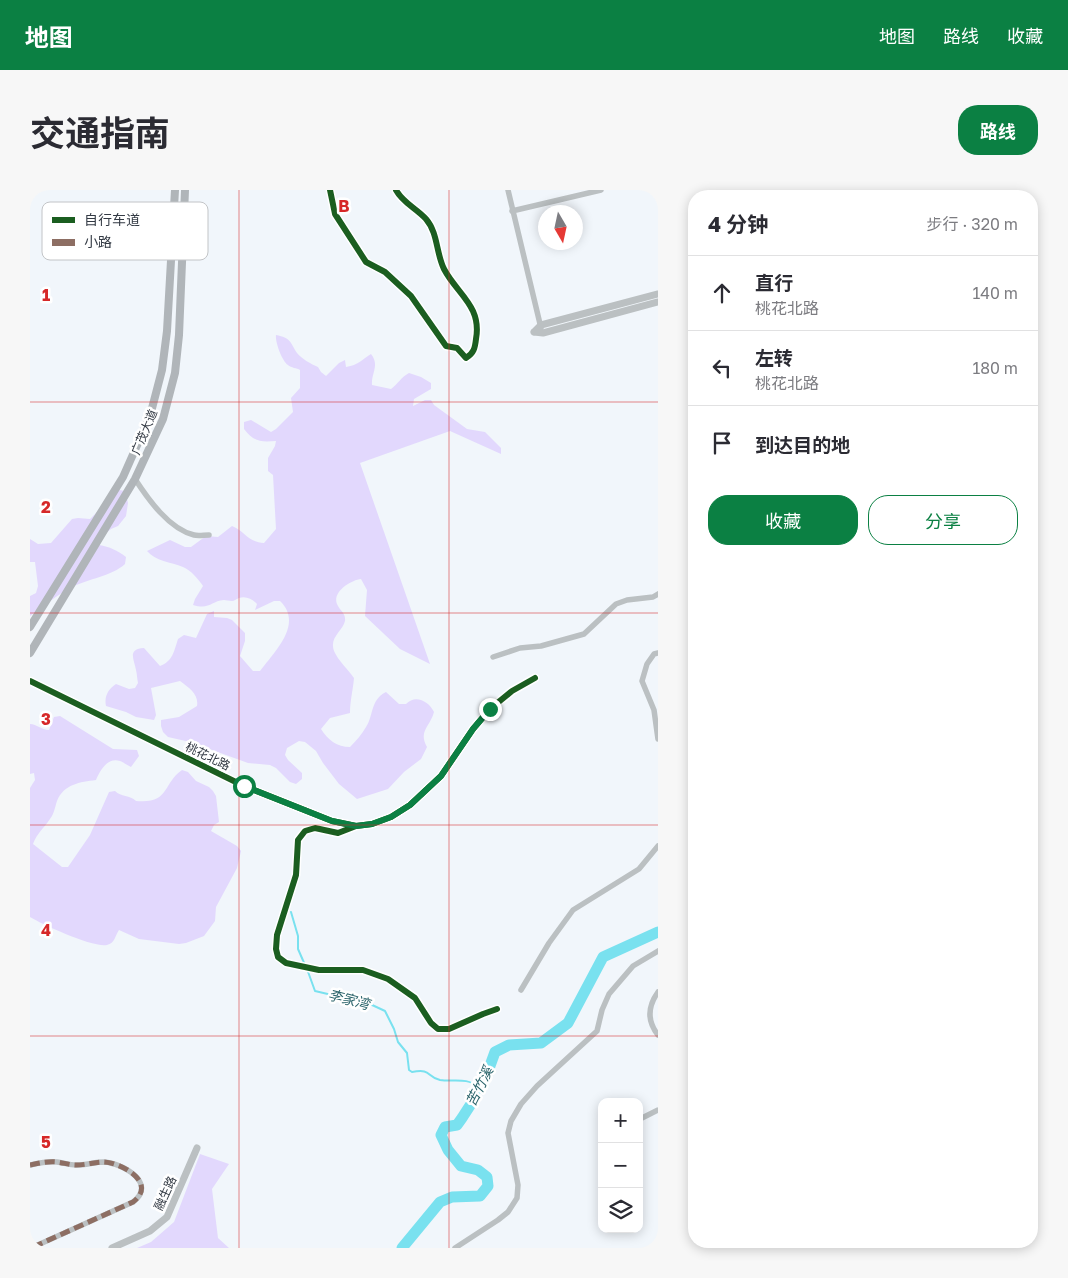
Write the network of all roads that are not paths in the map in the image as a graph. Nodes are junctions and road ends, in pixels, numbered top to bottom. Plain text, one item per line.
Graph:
1 (330, 190) edge
2 (396, 190) edge
3 (508, 190) edge
4 (602, 190) edge
5 (512, 211) junction
6 (171, 260) edge
7 (182, 260) edge
8 (658, 294) edge
9 (658, 302) edge
10 (542, 329) junction
11 (135, 479) junction
12 (209, 535) dead end
13 (658, 594) edge
14 (30, 627) edge
15 (658, 653) edge
16 (30, 654) edge
17 (493, 657) dead end
18 (535, 678) dead end
19 (30, 680) edge
20 (658, 739) edge
21 (356, 826) junction
22 (658, 846) edge
23 (658, 951) edge
24 (520, 990) dead end
25 (658, 992) edge
26 (497, 1010) dead end
27 (658, 1035) edge
28 (658, 1110) edge
29 (643, 1118) edge
30 (197, 1148) dead end
31 (30, 1165) edge
32 (31, 1248) edge
33 (112, 1248) edge
34 (455, 1248) edge

1 - 2 street
3 - 5 street
4 - 5 street
5 - 10 street
6 - 14 main road, 广茂大道
7 - 11 main road, 广茂大道
8 - 10 street
9 - 10 street
11 - 12 street
11 - 16 main road, 广茂大道
13 - 17 street
15 - 20 street
18 - 21 street, 桃花北路
19 - 21 street, 桃花北路
21 - 26 street
22 - 24 street
23 - 34 street
25 - 27 street
28 - 29 street
30 - 33 street, 融生路
31 - 32 street

